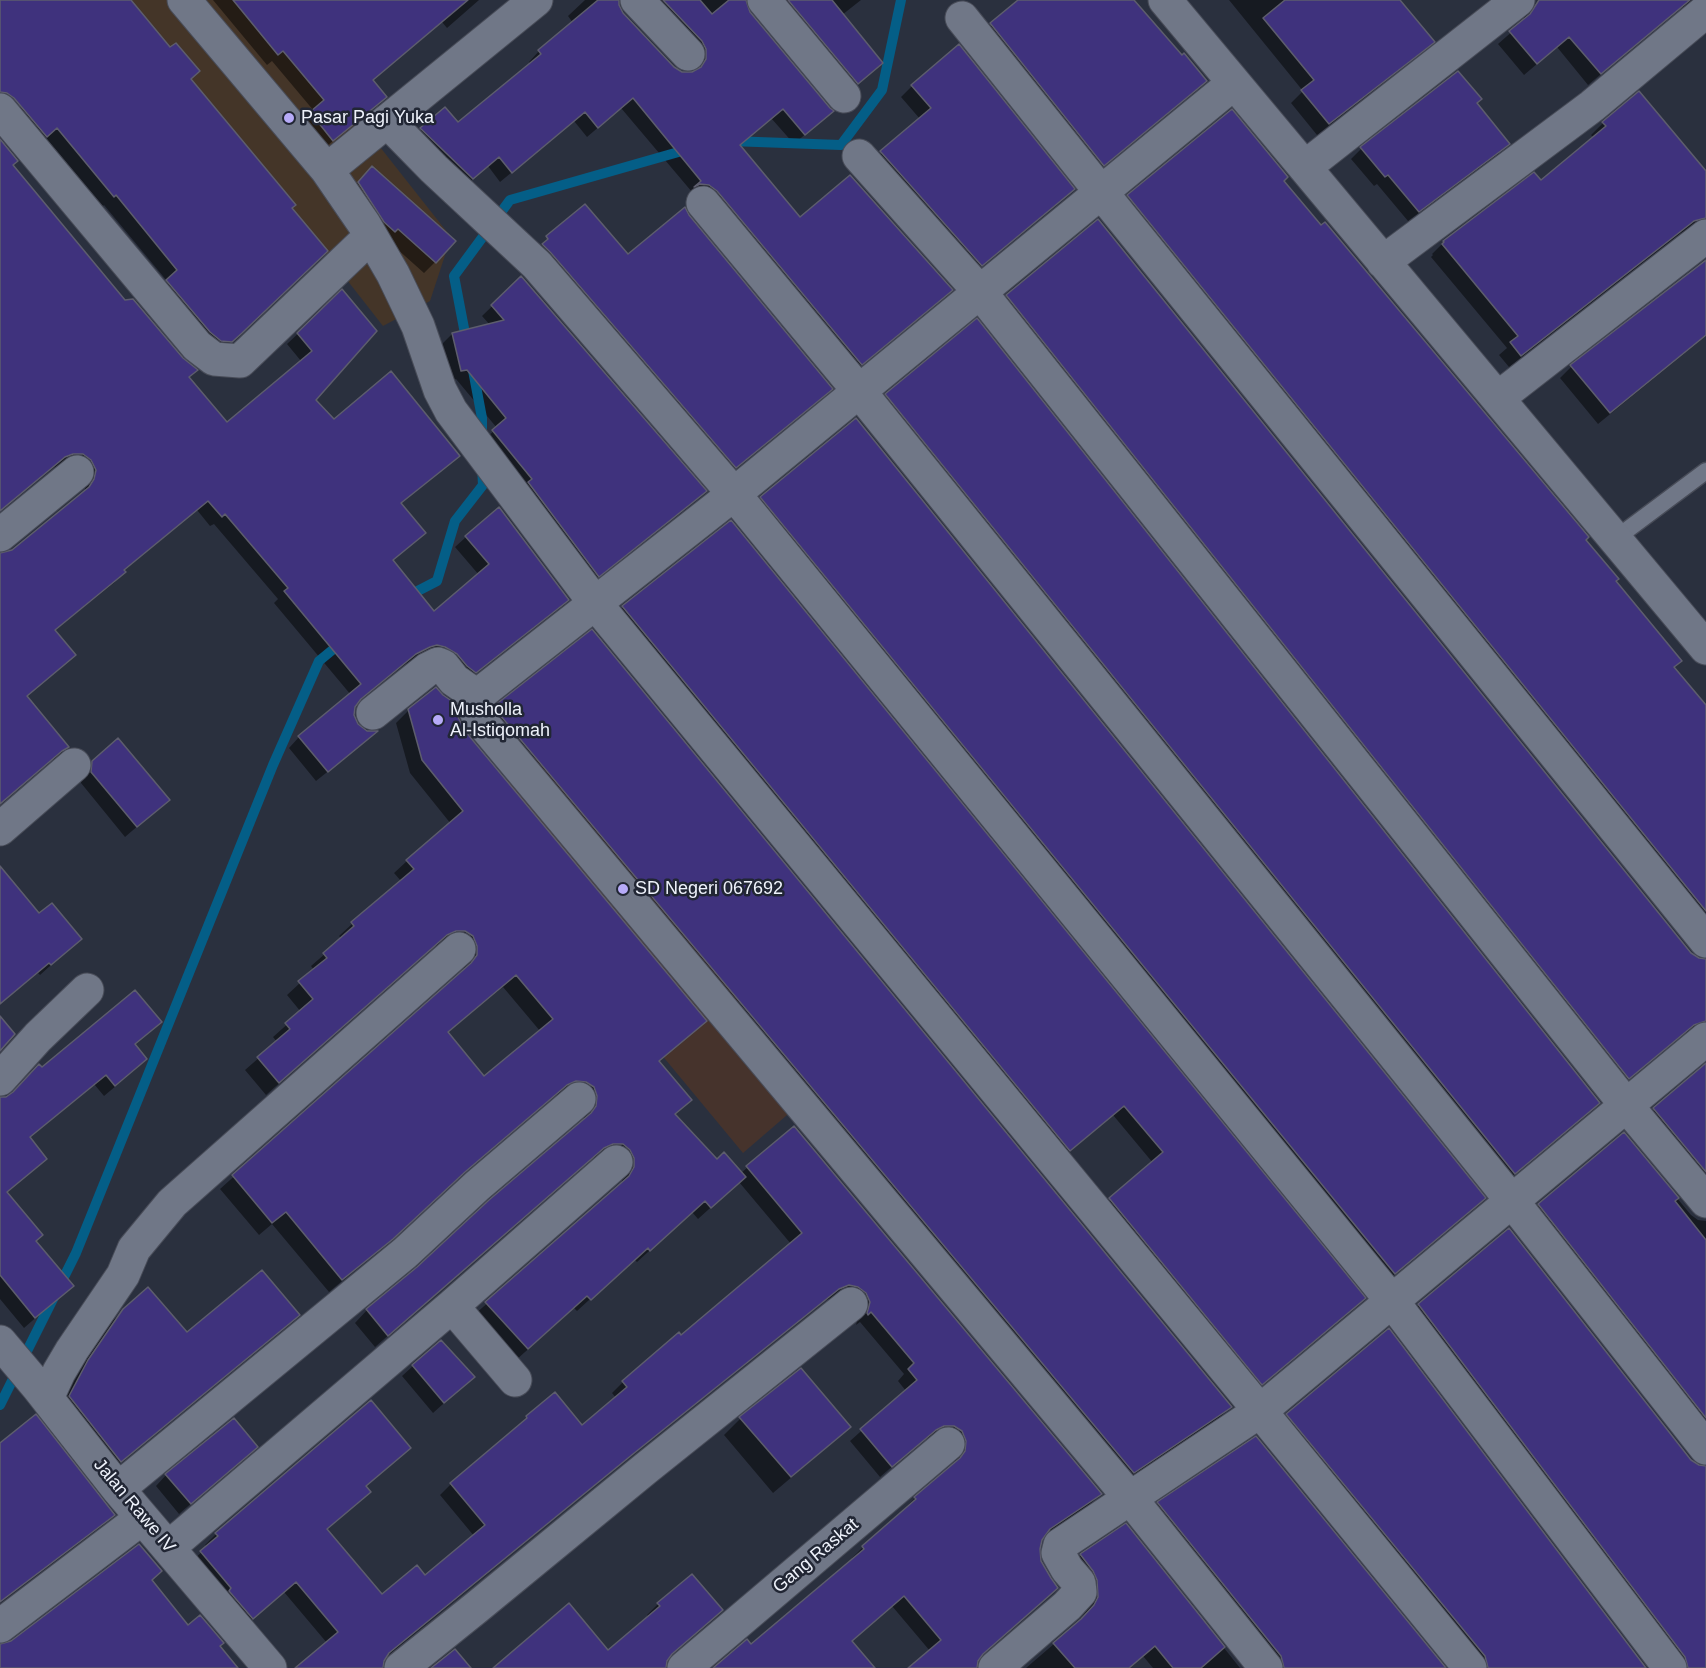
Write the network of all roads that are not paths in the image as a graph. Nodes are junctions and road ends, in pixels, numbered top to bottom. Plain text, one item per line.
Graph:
1 (536, 0) edge
2 (637, 0) edge
3 (764, 0) edge
4 (1165, 0) edge
5 (1518, 0) edge
6 (191, 2) edge
7 (1706, 11) edge
8 (962, 18) dead end
9 (688, 54) dead end
10 (1234, 83) junction
11 (844, 96) dead end
12 (0, 110) edge
13 (387, 121) junction
14 (859, 156) dead end
15 (1305, 168) junction
16 (327, 170) junction
17 (1101, 192) junction
18 (703, 202) dead end
19 (371, 236) junction
20 (1706, 236) edge
21 (1383, 262) junction
22 (980, 292) junction
23 (860, 391) junction
24 (1498, 398) junction
25 (1706, 471) edge
26 (77, 472) dead end
27 (734, 494) junction
28 (0, 535) edge
29 (1615, 539) junction
30 (595, 603) junction
31 (1706, 648) edge
32 (477, 696) junction
33 (373, 713) dead end
34 (74, 765) dead end
35 (0, 829) edge
36 (1706, 941) edge
37 (459, 949) dead end
38 (87, 990) dead end
39 (1706, 1039) edge
40 (0, 1079) edge
41 (579, 1099) dead end
42 (1626, 1105) junction
43 (616, 1162) dead end
44 (1512, 1201) junction
45 (1706, 1201) edge
46 (1392, 1301) junction
47 (851, 1304) dead end
48 (452, 1306) junction
49 (22, 1368) edge
50 (515, 1380) dead end
51 (1260, 1411) junction
52 (948, 1444) dead end
53 (1706, 1448) edge
54 (118, 1489) junction
55 (1130, 1498) junction
56 (142, 1518) junction
57 (168, 1548) junction
58 (0, 1626) edge
59 (265, 1666) edge
60 (400, 1668) edge
61 (684, 1668) edge
62 (995, 1668) edge
63 (1266, 1668) edge
64 (1470, 1668) edge
65 (1670, 1668) edge

1 - 13 street
2 - 9 street
3 - 11 street
4 - 10 street
5 - 15 street
6 - 16 street
7 - 21 street
8 - 17 street
10 - 15 street
10 - 17 street
12 - 19 street
13 - 16 street
13 - 27 street
14 - 22 street
15 - 21 street
16 - 19 street
17 - 22 street
17 - 36 street
18 - 23 street
19 - 30 street
20 - 24 street
21 - 24 street
22 - 23 street
22 - 42 street
23 - 27 street
23 - 44 street
24 - 29 street
25 - 29 lane
26 - 28 street
27 - 30 street
27 - 46 street
29 - 31 street
30 - 32 street
30 - 51 street
32 - 33 street
32 - 55 street
34 - 35 street
37 - 49 street
38 - 40 street
39 - 42 street
41 - 54 street
42 - 44 street
42 - 45 street
43 - 48 street
44 - 46 street
44 - 53 street
46 - 51 street
46 - 65 street
47 - 60 street
48 - 50 street
48 - 57 street
49 - 54 street, Jalan Rawe IV
51 - 55 street
51 - 64 street
52 - 61 street, Gang Raskat
54 - 56 street, Jalan Rawe IV
55 - 62 street
55 - 63 street
56 - 57 street, Jalan Rawe IV
56 - 58 street
57 - 59 street, Jalan Rawe IV

